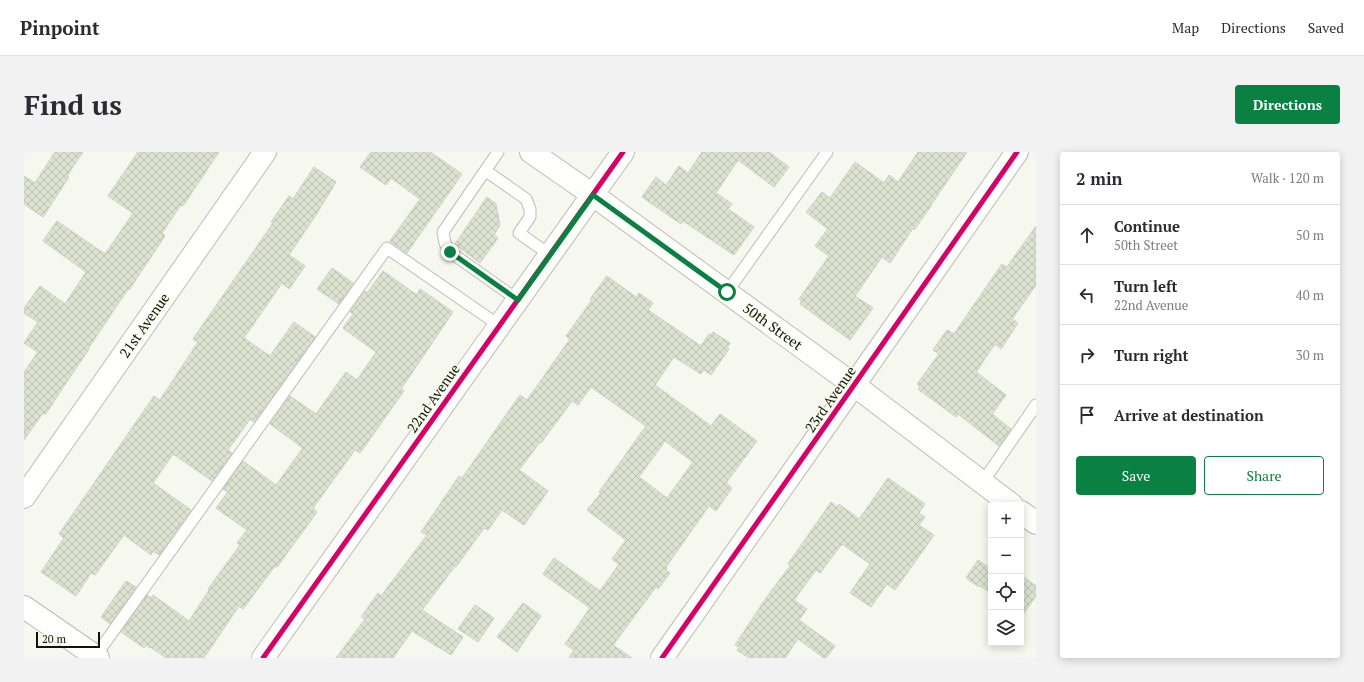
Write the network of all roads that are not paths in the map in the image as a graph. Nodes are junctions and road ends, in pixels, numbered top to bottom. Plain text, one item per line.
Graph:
1 (264, 152) edge
2 (498, 152) edge
3 (531, 152) edge
4 (623, 152) edge
5 (827, 152) edge
6 (1017, 152) edge
7 (486, 171) junction
8 (593, 195) junction
9 (550, 255) junction
10 (727, 292) junction
11 (518, 300) junction
12 (500, 326) junction
13 (854, 385) junction
14 (1036, 405) edge
15 (982, 483) junction
16 (24, 497) edge
17 (1008, 502) edge
18 (1024, 514) edge
19 (1036, 523) edge
20 (24, 607) edge
21 (96, 657) edge
22 (263, 658) edge
23 (662, 658) edge

1 - 16 street, 21st Avenue
2 - 7 lane
3 - 8 street, 50th Street
4 - 8 street, 22nd Avenue
5 - 10 lane
6 - 13 street, 23rd Avenue
7 - 9 lane
7 - 11 lane
8 - 9 street, 22nd Avenue
8 - 10 street, 50th Street
9 - 11 street, 22nd Avenue
10 - 13 street, 50th Street
11 - 12 street, 22nd Avenue
12 - 21 lane
12 - 22 street, 22nd Avenue
13 - 15 street, 50th Street
13 - 23 street, 23rd Avenue
14 - 15 lane
15 - 17 street, 50th Street
18 - 19 street
20 - 21 street

